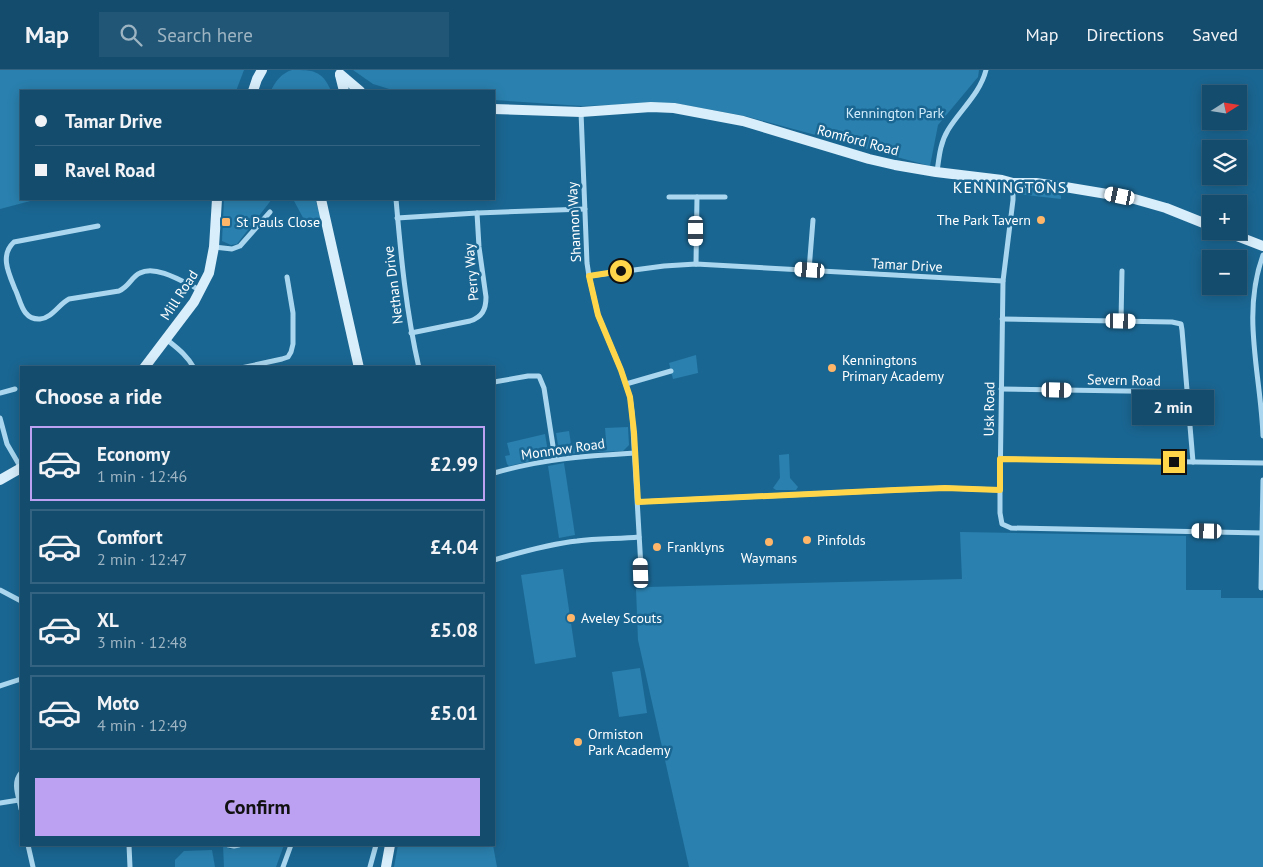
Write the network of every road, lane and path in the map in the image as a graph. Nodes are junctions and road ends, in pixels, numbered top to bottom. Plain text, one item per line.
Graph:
1 (262, 70) edge
2 (986, 70) edge
3 (338, 72) edge
4 (253, 90) edge
5 (344, 90) edge
6 (359, 90) edge
7 (495, 109) edge
8 (581, 112) junction
9 (936, 172) junction
10 (1013, 183) junction
11 (669, 197) dead end
12 (697, 197) junction
13 (725, 197) dead end
14 (218, 200) edge
15 (321, 200) edge
16 (396, 200) edge
17 (585, 209) junction
18 (270, 212) dead end
19 (477, 213) junction
20 (397, 218) junction
21 (813, 220) dead end
22 (1202, 222) edge
23 (98, 226) dead end
24 (1247, 240) edge
25 (1263, 246) edge
26 (214, 247) junction
27 (1263, 255) edge
28 (696, 264) junction
29 (810, 270) junction
30 (1122, 271) dead end
31 (589, 276) junction
32 (287, 277) dead end
33 (1003, 281) junction
34 (200, 290) junction
35 (1002, 319) junction
36 (1121, 321) junction
37 (411, 333) junction
38 (166, 338) junction
39 (145, 366) edge
40 (193, 366) edge
41 (251, 366) edge
42 (359, 366) edge
43 (419, 366) edge
44 (671, 372) dead end
45 (495, 382) edge
46 (626, 384) junction
47 (15, 389) dead end
48 (1001, 389) junction
49 (1188, 392) junction
50 (0, 393) edge
51 (0, 418) edge
52 (1263, 436) edge
53 (635, 453) junction
54 (554, 459) junction
55 (1000, 459) junction
56 (1193, 462) junction
57 (1263, 463) edge
58 (20, 466) edge
59 (20, 469) edge
60 (495, 473) edge
61 (0, 480) edge
62 (1263, 480) edge
63 (1000, 490) junction
64 (638, 502) junction
65 (1262, 533) edge
66 (640, 538) junction
67 (495, 560) edge
68 (642, 585) dead end
69 (1261, 588) dead end
70 (1, 592) edge
71 (20, 601) edge
72 (20, 678) edge
73 (0, 686) edge
74 (20, 774) edge
75 (19, 800) junction
76 (0, 804) edge
77 (20, 804) edge
78 (28, 846) edge
79 (129, 846) edge
80 (291, 846) edge
81 (376, 846) edge
82 (390, 846) edge
83 (32, 867) edge
84 (130, 867) edge
85 (283, 867) edge
86 (370, 867) edge
87 (386, 867) edge

1 - 4 street
2 - 9 street
3 - 5 street
3 - 6 street
7 - 8 street, Romford Road
8 - 9 street, Romford Road
8 - 17 street, Shannon Way
9 - 10 street, Romford Road
10 - 22 street, Romford Road
10 - 33 street, Usk Road
11 - 12 street
12 - 13 street
12 - 28 street
14 - 26 street, Mill Road
15 - 42 street
16 - 20 street, Nethan Drive
17 - 19 street
17 - 31 street, Shannon Way
18 - 26 street
19 - 20 street
19 - 37 street, Perry Way
20 - 37 street, Nethan Drive
21 - 29 street
23 - 34 street
24 - 25 street
26 - 34 street, Mill Road
27 - 52 street
28 - 29 street, Tamar Drive
28 - 31 street, Tamar Drive
29 - 33 street, Tamar Drive
30 - 36 street
31 - 46 street, Shannon Way
32 - 41 street
33 - 35 street, Usk Road
34 - 38 street, Mill Road
35 - 36 street
35 - 48 street, Usk Road
36 - 49 street
37 - 43 street, Nethan Drive
38 - 39 street, Mill Road
38 - 40 street
44 - 46 street
45 - 54 street
46 - 53 street, Shannon Way
47 - 50 street
48 - 49 street, Severn Road
48 - 55 street, Usk Road
49 - 56 street
51 - 58 street
53 - 54 street, Monnow Road
53 - 64 street, Shannon Way
54 - 60 street, Monnow Road
55 - 56 street
55 - 63 street, Usk Road
56 - 57 street
59 - 61 street
62 - 65 street
63 - 64 street
63 - 65 street, Usk Road
64 - 66 street, Shannon Way
65 - 69 street
66 - 67 street
66 - 68 street, Shannon Way
70 - 71 street
72 - 73 street
74 - 75 street
75 - 76 street
75 - 77 street
78 - 83 street
79 - 84 street
80 - 85 street
81 - 86 street
82 - 87 street

